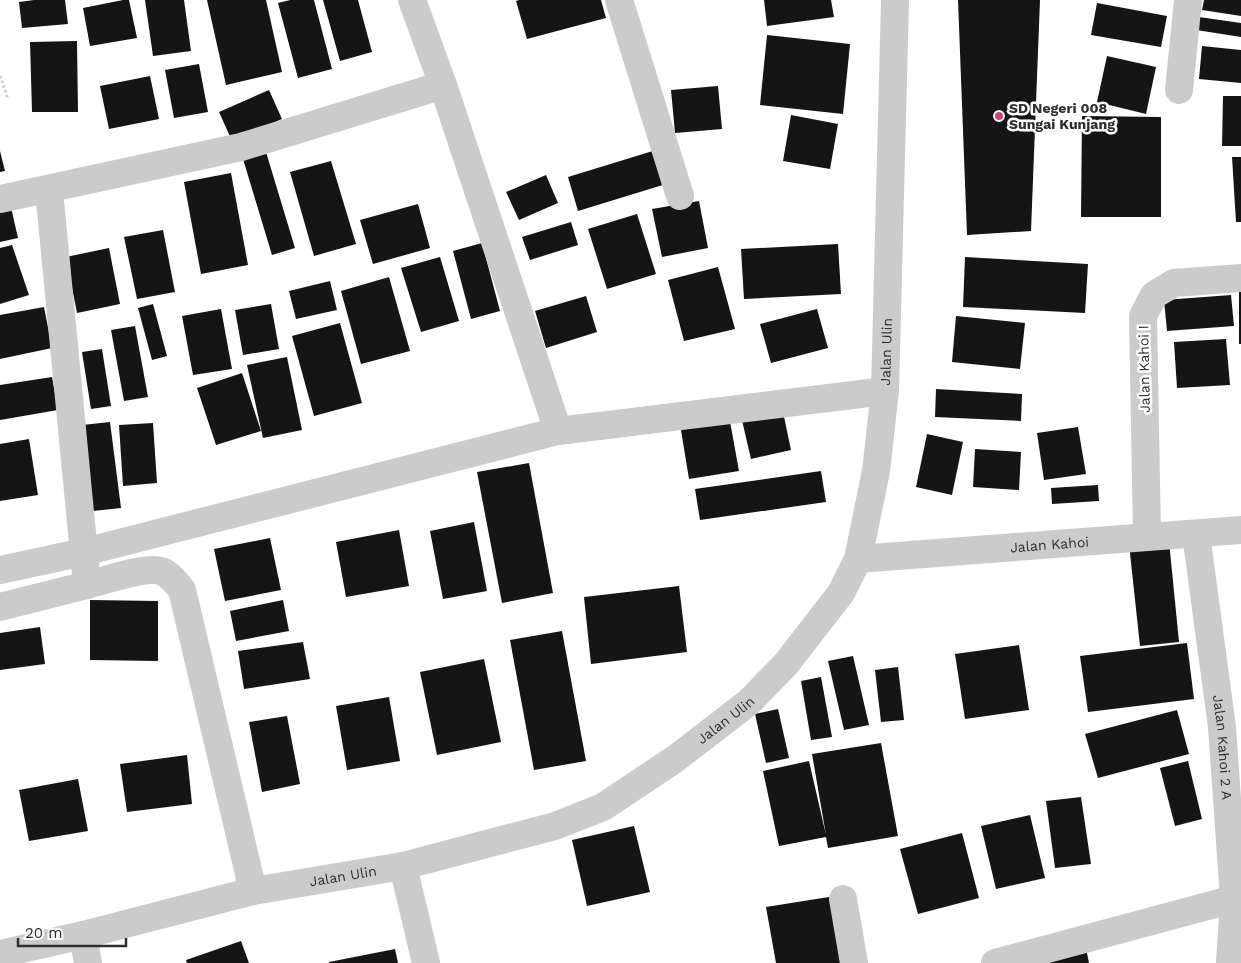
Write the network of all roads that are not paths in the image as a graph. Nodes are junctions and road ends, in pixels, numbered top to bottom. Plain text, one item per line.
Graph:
1 (412, 0) edge
2 (619, 0) edge
3 (895, 0) edge
4 (1188, 0) edge
5 (443, 85) junction
6 (1179, 90) dead end
7 (49, 190) junction
8 (680, 196) dead end
9 (0, 199) edge
10 (1241, 278) edge
11 (885, 391) junction
12 (558, 431) junction
13 (1241, 530) edge
14 (1196, 534) junction
15 (1147, 536) junction
16 (84, 552) junction
17 (858, 559) junction
18 (0, 570) edge
19 (87, 585) junction
20 (0, 607) edge
21 (1231, 726) edge
22 (403, 866) junction
23 (253, 891) junction
24 (843, 899) dead end
25 (1234, 899) junction
26 (83, 935) junction
27 (0, 954) edge
28 (88, 963) edge
29 (426, 963) edge
30 (854, 963) edge
31 (996, 963) edge
32 (1230, 963) edge

1 - 5 street
2 - 8 street
3 - 11 street, Jalan Ulin
4 - 6 street
5 - 7 street
5 - 12 street
7 - 9 street
7 - 16 street
10 - 15 street, Jalan Kahoi I
11 - 12 street
11 - 17 street, Jalan Ulin
12 - 16 street
13 - 14 street, Jalan Kahoi
14 - 15 street, Jalan Kahoi
14 - 21 street, Jalan Kahoi 2 A
15 - 17 street, Jalan Kahoi
16 - 18 street
16 - 19 street
17 - 22 street, Jalan Ulin
19 - 20 street
19 - 23 street
21 - 25 street, Jalan Kahoi 2 A
22 - 23 street, Jalan Ulin
22 - 29 street
23 - 26 street, Jalan Ulin
24 - 30 street
25 - 31 street
25 - 32 street, Jalan Kahoi 2 A
26 - 27 street, Jalan Ulin
26 - 28 street

